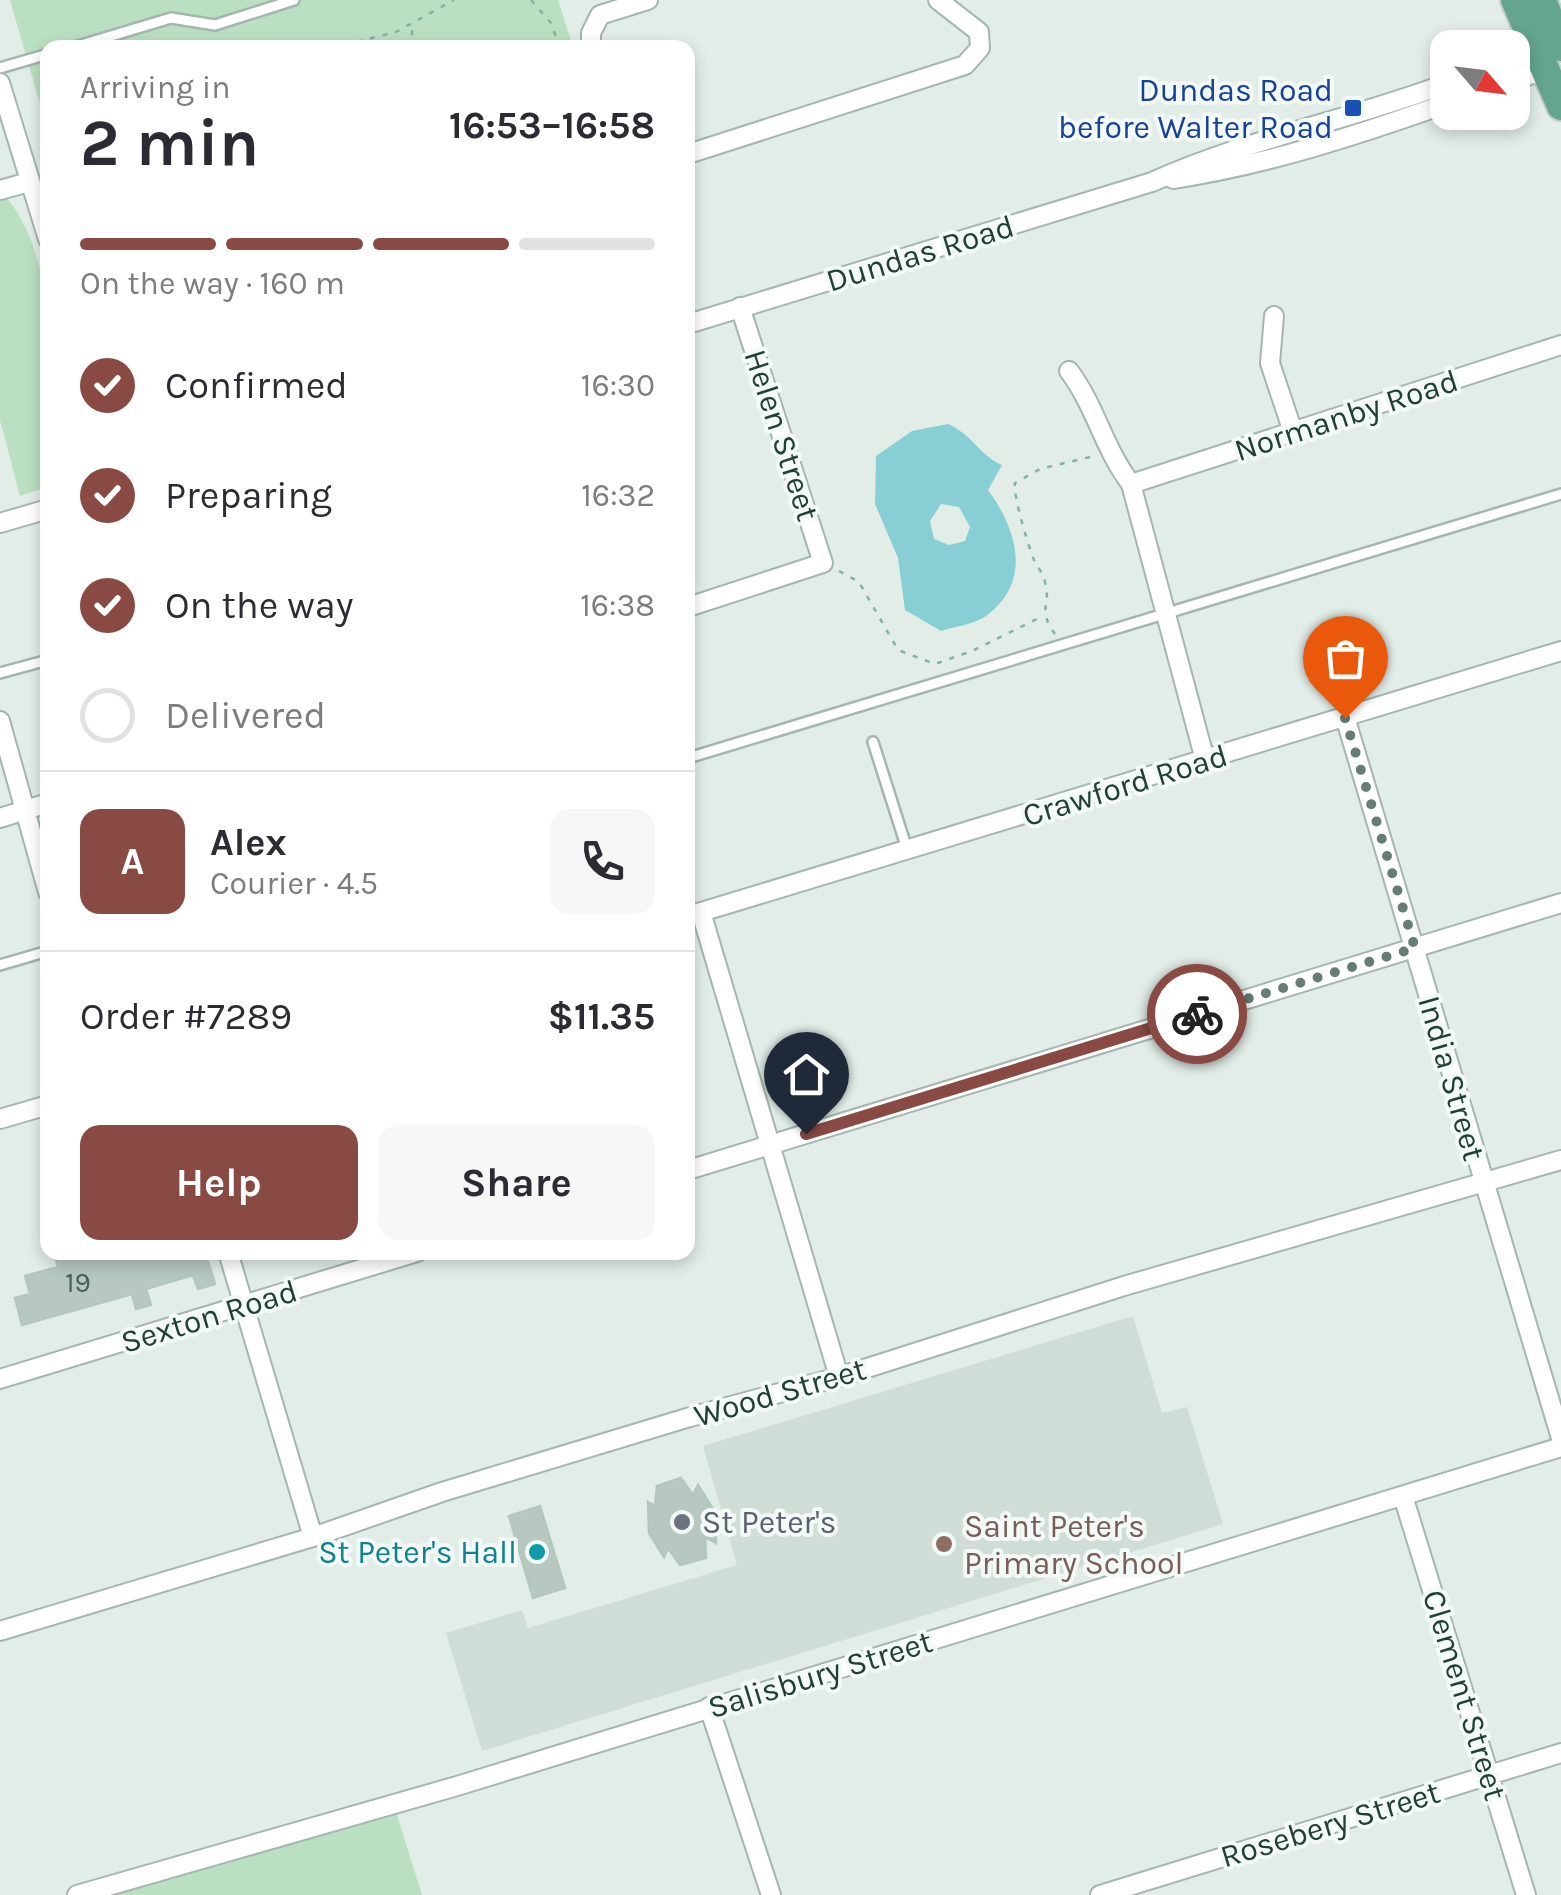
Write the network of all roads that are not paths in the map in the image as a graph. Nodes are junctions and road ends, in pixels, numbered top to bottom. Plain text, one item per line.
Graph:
1 (294, 0) edge
2 (648, 0) edge
3 (938, 0) edge
4 (1515, 0) edge
5 (1542, 0) edge
6 (98, 40) edge
7 (591, 40) edge
8 (1538, 55) edge
9 (40, 56) edge
10 (0, 68) edge
11 (0, 83) edge
12 (1430, 89) edge
13 (1561, 106) edge
14 (1430, 110) edge
15 (695, 152) edge
16 (30, 182) junction
17 (1152, 182) junction
18 (0, 190) edge
19 (40, 214) edge
20 (740, 307) junction
21 (1274, 316) dead end
22 (695, 322) edge
23 (1561, 345) edge
24 (1068, 371) dead end
25 (1293, 432) junction
26 (1130, 484) junction
27 (1561, 494) edge
28 (40, 511) edge
29 (0, 522) edge
30 (695, 605) edge
31 (1164, 614) junction
32 (1561, 651) edge
33 (40, 662) edge
34 (0, 673) edge
35 (1345, 718) junction
36 (0, 722) edge
37 (873, 742) dead end
38 (695, 756) edge
39 (1205, 760) junction
40 (40, 805) edge
41 (25, 810) junction
42 (0, 818) edge
43 (907, 851) junction
44 (40, 863) edge
45 (1561, 903) edge
46 (695, 914) edge
47 (695, 917) edge
48 (1415, 948) junction
49 (40, 952) edge
50 (0, 965) edge
51 (40, 1108) edge
52 (0, 1120) edge
53 (768, 1145) junction
54 (1561, 1160) edge
55 (695, 1168) edge
56 (1482, 1184) junction
57 (230, 1260) edge
58 (391, 1260) edge
59 (244, 1306) junction
60 (840, 1377) junction
61 (0, 1379) edge
62 (1561, 1438) edge
63 (1561, 1447) edge
64 (1403, 1496) junction
65 (313, 1538) junction
66 (0, 1631) edge
67 (709, 1707) junction
68 (1561, 1754) edge
69 (1489, 1774) junction
70 (77, 1895) edge
71 (770, 1895) edge
72 (1100, 1895) edge
73 (1526, 1895) edge

1 - 6 lane
2 - 7 street
3 - 15 street
4 - 8 main road
5 - 8 main road
8 - 13 main road
9 - 10 lane
11 - 16 street
12 - 17 street, Dundas Road
14 - 17 street, Dundas Road
16 - 18 street
16 - 19 street
17 - 20 street, Dundas Road
20 - 22 street, Dundas Road
20 - 30 street, Helen Street
21 - 25 street
23 - 25 street, Normanby Road
24 - 26 street
25 - 26 street, Normanby Road
26 - 31 street
27 - 31 lane
28 - 29 street
31 - 38 lane
31 - 39 street
32 - 35 street, Crawford Road
33 - 34 lane
35 - 39 street, Crawford Road
35 - 48 street, India Street
36 - 41 street
37 - 43 lane
39 - 43 street, Crawford Road
40 - 41 street
41 - 42 street
41 - 44 street
43 - 46 street, Crawford Road
45 - 48 street
47 - 53 street
48 - 53 street
48 - 56 street, India Street
49 - 50 lane
51 - 52 street
53 - 55 street
53 - 60 street
54 - 56 street, Wood Street
56 - 60 street, Wood Street
56 - 62 street, India Street
57 - 59 street
58 - 59 street, Sexton Road
59 - 61 street, Sexton Road
59 - 65 street
60 - 65 street, Wood Street
63 - 64 street, Salisbury Street
64 - 67 street, Salisbury Street
64 - 69 street, Clement Street
65 - 66 street, Wood Street
67 - 70 street, Salisbury Street
67 - 71 street
68 - 69 street, Rosebery Street
69 - 72 street, Rosebery Street
69 - 73 street, Clement Street

